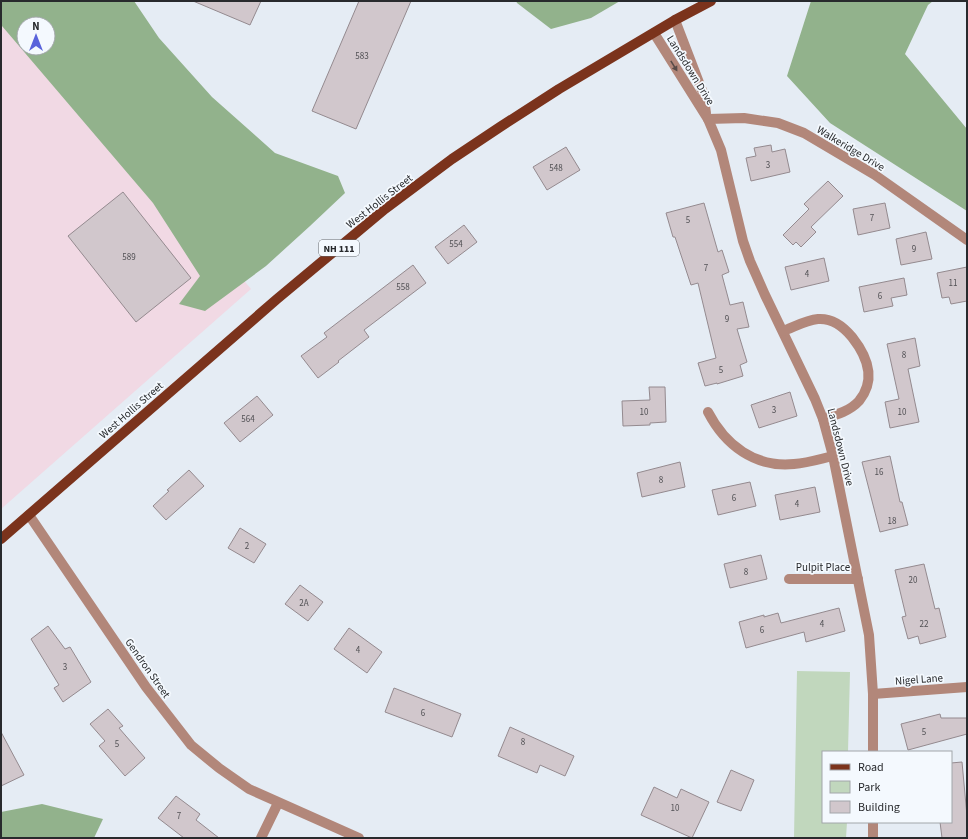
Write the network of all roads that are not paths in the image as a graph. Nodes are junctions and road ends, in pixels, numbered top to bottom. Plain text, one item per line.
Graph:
1 (710, 1) edge
2 (675, 20) junction
3 (654, 33) junction
4 (708, 119) junction
5 (967, 240) edge
6 (783, 331) junction
7 (708, 412) dead end
8 (824, 419) junction
9 (833, 456) junction
10 (29, 515) junction
11 (1, 540) edge
12 (789, 579) dead end
13 (858, 579) junction
14 (967, 687) edge
15 (873, 694) junction
16 (873, 751) edge
17 (278, 803) junction
18 (873, 823) edge
19 (261, 838) edge
20 (359, 838) edge
21 (872, 838) edge

1 - 2 main road, West Hollis Street / NH 111
2 - 3 main road, West Hollis Street / NH 111
2 - 4 street, Landsdown Drive
3 -> 4 street, Landsdown Drive
3 - 10 main road, West Hollis Street / NH 111
4 - 5 street, Walkeridge Drive
4 - 6 street, Landsdown Drive
6 - 8 street, Landsdown Drive
6 - 8 street
7 - 9 street
8 - 9 street, Landsdown Drive
9 - 13 street, Landsdown Drive
10 - 11 main road, West Hollis Street / NH 111
10 - 17 street, Gendron Street
12 - 13 street, Pulpit Place
13 - 15 street, Landsdown Drive
14 - 15 street, Nigel Lane
15 - 16 street, Landsdown Drive
17 - 19 street
17 - 20 street, Gendron Street
18 - 21 street

